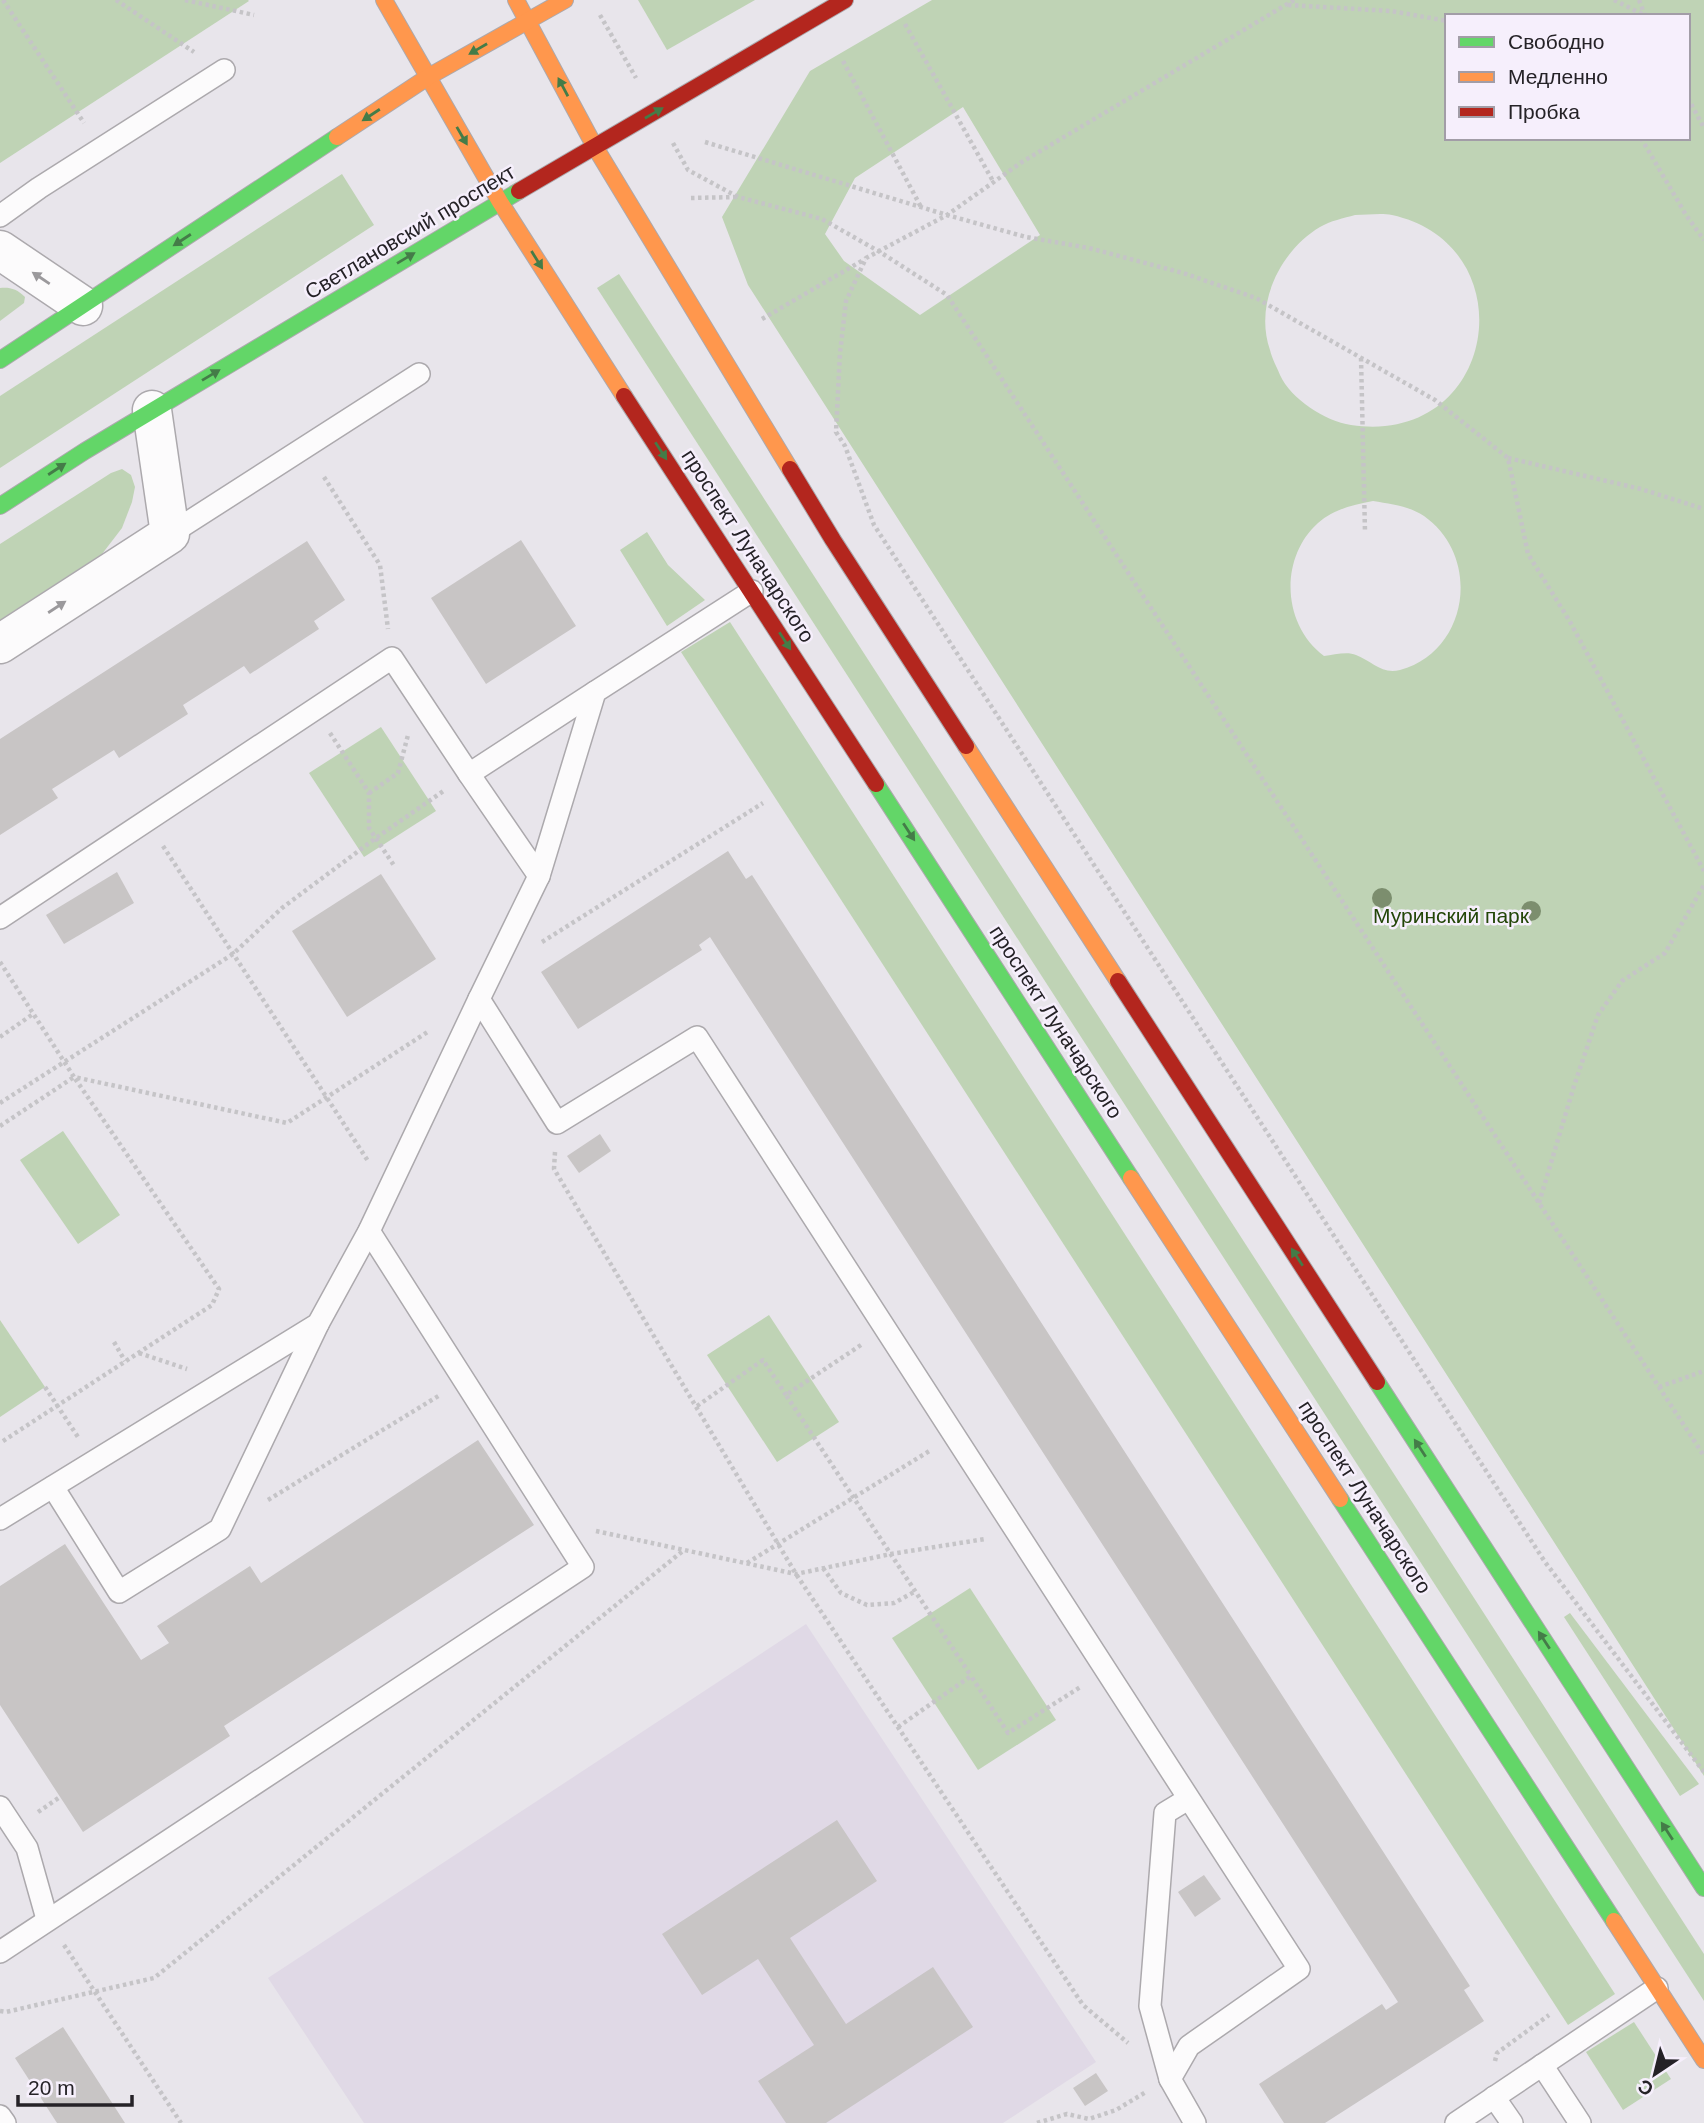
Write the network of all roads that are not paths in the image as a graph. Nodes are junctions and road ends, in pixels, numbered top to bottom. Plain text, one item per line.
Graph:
1 (384, 0) edge
2 (516, 0) edge
3 (565, 0) edge
4 (845, 0) edge
5 (527, 21) junction
6 (224, 70) dead end
7 (428, 77) junction
8 (595, 147) junction
9 (500, 202) junction
10 (0, 216) edge
11 (0, 250) edge
12 (83, 306) junction
13 (0, 360) edge
14 (419, 374) dead end
15 (152, 410) junction
16 (0, 506) edge
17 (170, 534) junction
18 (752, 591) junction
19 (0, 644) edge
20 (595, 692) junction
21 (469, 774) junction
22 (540, 876) junction
23 (0, 918) edge
24 (479, 999) junction
25 (369, 1231) junction
26 (318, 1324) junction
27 (53, 1487) junction
28 (0, 1519) edge
29 (1188, 1799) junction
30 (0, 1807) edge
31 (1704, 1888) edge
32 (47, 1919) junction
33 (0, 1952) edge
34 (1657, 1988) junction
35 (1704, 2060) edge
36 (1542, 2065) junction
37 (1170, 2079) junction
38 (1494, 2097) junction
39 (0, 2116) edge
40 (5, 2123) edge
41 (1195, 2123) edge
42 (1456, 2123) edge
43 (1512, 2123) edge
44 (1580, 2123) edge

1 - 7 main road, проспект Луначарского
2 - 5 main road
3 - 5 main road
8 -> 4 main road, Светлановский проспект
5 -> 7 main road
8 -> 5 main road
6 - 10 lane
7 -> 9 main road, проспект Луначарского
7 -> 12 main road
8 - 9 main road, Светлановский проспект
31 -> 8 main road
15 -> 9 main road, Светлановский проспект
9 -> 18 main road, проспект Луначарского
12 -> 11 street
12 - 13 main road
14 - 17 lane
16 -> 15 main road, Светлановский проспект
15 - 17 street
19 -> 17 street
18 - 20 lane
18 -> 34 main road, проспект Луначарского
20 - 21 lane
20 - 22 lane
21 - 22 lane
21 - 23 lane
22 - 24 lane
24 - 25 lane
24 - 29 lane
25 - 26 lane
25 - 32 lane
26 - 27 lane
26 - 27 lane
27 - 28 lane
29 - 37 lane
29 - 37 lane
30 - 32 lane
32 - 33 lane
34 - 35 main road, проспект Луначарского
34 - 36 lane
36 - 38 lane
36 - 44 lane
37 - 41 lane
38 - 42 lane
38 - 43 lane
39 - 40 lane

